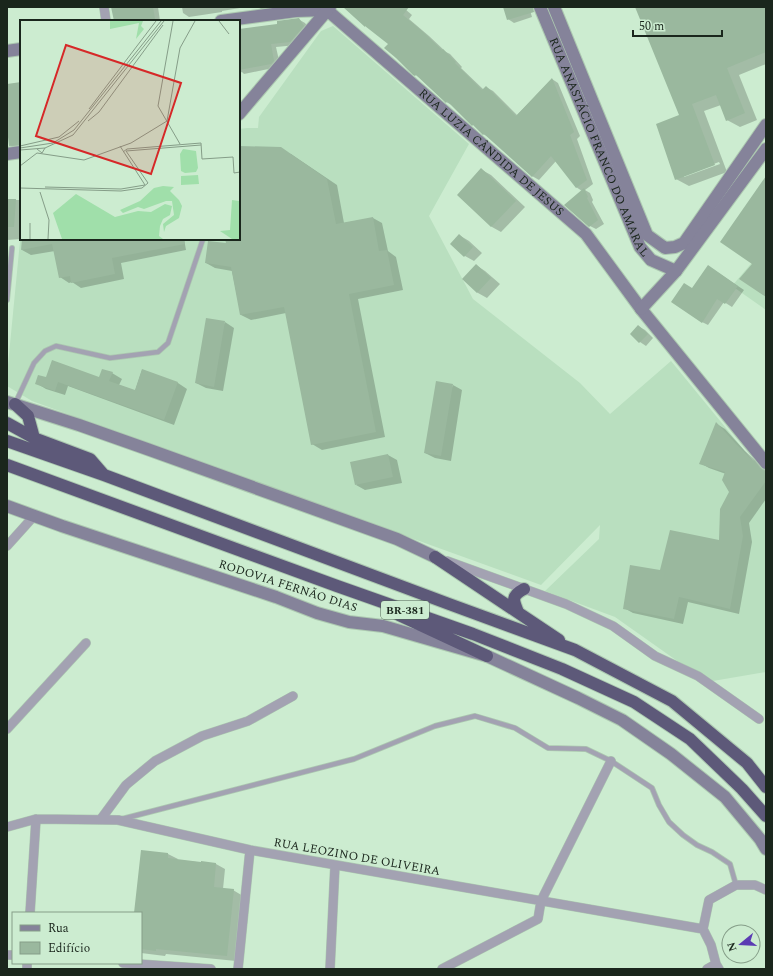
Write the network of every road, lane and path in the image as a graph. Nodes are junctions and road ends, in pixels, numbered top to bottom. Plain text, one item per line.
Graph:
1 (104, 7) edge
2 (540, 7) edge
3 (554, 7) edge
4 (328, 8) edge
5 (295, 9) edge
6 (106, 20) edge
7 (227, 20) edge
8 (20, 49) edge
9 (7, 51) edge
10 (240, 113) edge
11 (766, 125) edge
12 (766, 149) edge
13 (20, 152) edge
14 (7, 154) edge
15 (203, 240) edge
16 (12, 248) dead end
17 (676, 271) junction
18 (7, 300) edge
19 (641, 309) junction
20 (11, 403) edge
21 (7, 423) edge
22 (34, 438) junction
23 (7, 441) edge
24 (766, 463) edge
25 (7, 466) edge
26 (104, 475) junction
27 (7, 506) edge
28 (34, 516) junction
29 (7, 546) edge
30 (435, 557) junction
31 (336, 586) junction
32 (524, 589) junction
33 (518, 612) junction
34 (86, 643) dead end
35 (575, 650) junction
36 (487, 656) junction
37 (293, 696) dead end
38 (759, 720) dead end
39 (7, 730) edge
40 (611, 761) junction
41 (766, 787) edge
42 (766, 816) edge
43 (36, 818) junction
44 (101, 819) junction
45 (118, 820) junction
46 (7, 828) edge
47 (766, 849) edge
48 (250, 850) junction
49 (335, 865) junction
50 (736, 885) junction
51 (766, 890) edge
52 (541, 901) junction
53 (30, 912) edge
54 (703, 929) junction
55 (138, 964) edge
56 (718, 966) edge
57 (211, 969) edge
58 (238, 969) edge
59 (330, 969) edge
60 (442, 969) edge
61 (707, 969) edge

1 - 6 street
2 - 17 street, RUA ANASTÁCIO FRANCO DO AMARAL
3 - 11 street, RUA ANASTÁCIO FRANCO DO AMARAL
4 - 5 street
4 - 10 street
4 - 19 street, RUA LUZIA CÂNDIDA DE JESUS
5 - 7 street
8 - 9 street
12 - 17 street
13 - 14 street
15 - 20 lane
16 - 18 lane
17 - 19 street
19 - 24 street, RUA LUZIA CÂNDIDA DE JESUS
20 - 22 highway
20 - 30 street, BR-381
21 - 22 highway
22 - 26 highway
23 - 26 highway, BR-381
25 - 31 highway, RODOVIA FERNÃO DIAS / BR-381
26 - 35 highway, BR-381
27 - 28 street, RODOVIA FERNÃO DIAS
28 - 29 street
28 - 36 street, RODOVIA FERNÃO DIAS / BR-381
30 - 32 street
30 - 33 highway, BR-381
31 - 36 highway
31 - 42 highway, RODOVIA FERNÃO DIAS / BR-381
32 - 33 highway
32 - 38 street
33 - 35 highway, BR-381
34 - 39 street
35 - 41 highway, BR-381
36 - 47 street, RODOVIA FERNÃO DIAS / BR-381
37 - 44 street
40 - 45 lane
40 - 50 lane
40 - 52 street
43 - 44 street, RUA LEOZINO DE OLIVEIRA
43 - 46 street, RUA LEOZINO DE OLIVEIRA
43 - 53 street
44 - 45 street, RUA LEOZINO DE OLIVEIRA
45 - 48 street, RUA LEOZINO DE OLIVEIRA
48 - 49 street, RUA LEOZINO DE OLIVEIRA
48 - 58 street
49 - 52 street, RUA LEOZINO DE OLIVEIRA
49 - 59 street
50 - 51 street
50 - 54 street
52 - 54 street, RUA LEOZINO DE OLIVEIRA
52 - 60 street
54 - 56 street
55 - 57 street
56 - 61 street

